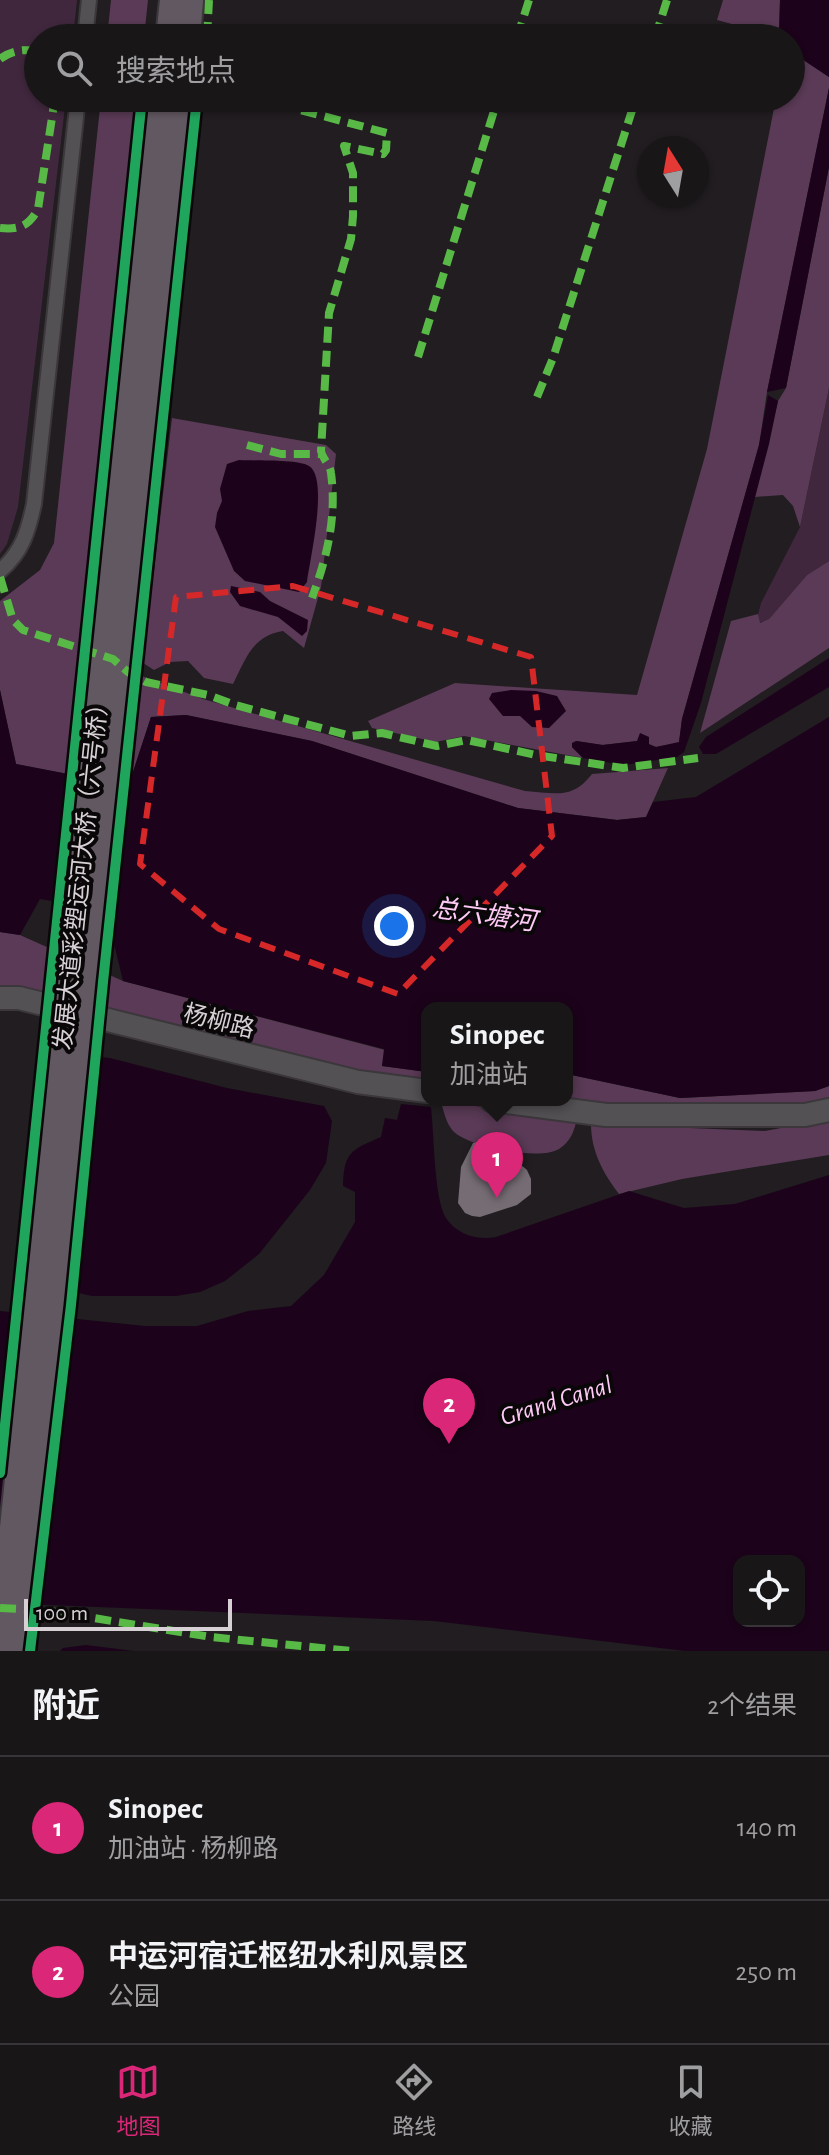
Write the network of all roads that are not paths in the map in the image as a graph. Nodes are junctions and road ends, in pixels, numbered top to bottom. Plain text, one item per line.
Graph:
1 (89, 0) edge
2 (172, 0) edge
3 (191, 0) edge
4 (86, 24) edge
5 (169, 24) edge
6 (189, 24) edge
7 (76, 112) edge
8 (160, 112) edge
9 (180, 112) edge
10 (0, 571) edge
11 (0, 998) edge
12 (421, 1090) edge
13 (537, 1106) edge
14 (829, 1110) edge
15 (0, 1643) edge
16 (21, 1651) edge

1 - 4 street
2 - 5 main road
3 - 6 main road
7 - 10 street
8 - 15 main road, 发展大道彩塑运河大桥（六号桥）, bridge
9 - 16 main road, 发展大道彩塑运河大桥（六号桥）, bridge
11 - 12 street, 杨柳路
13 - 14 street

